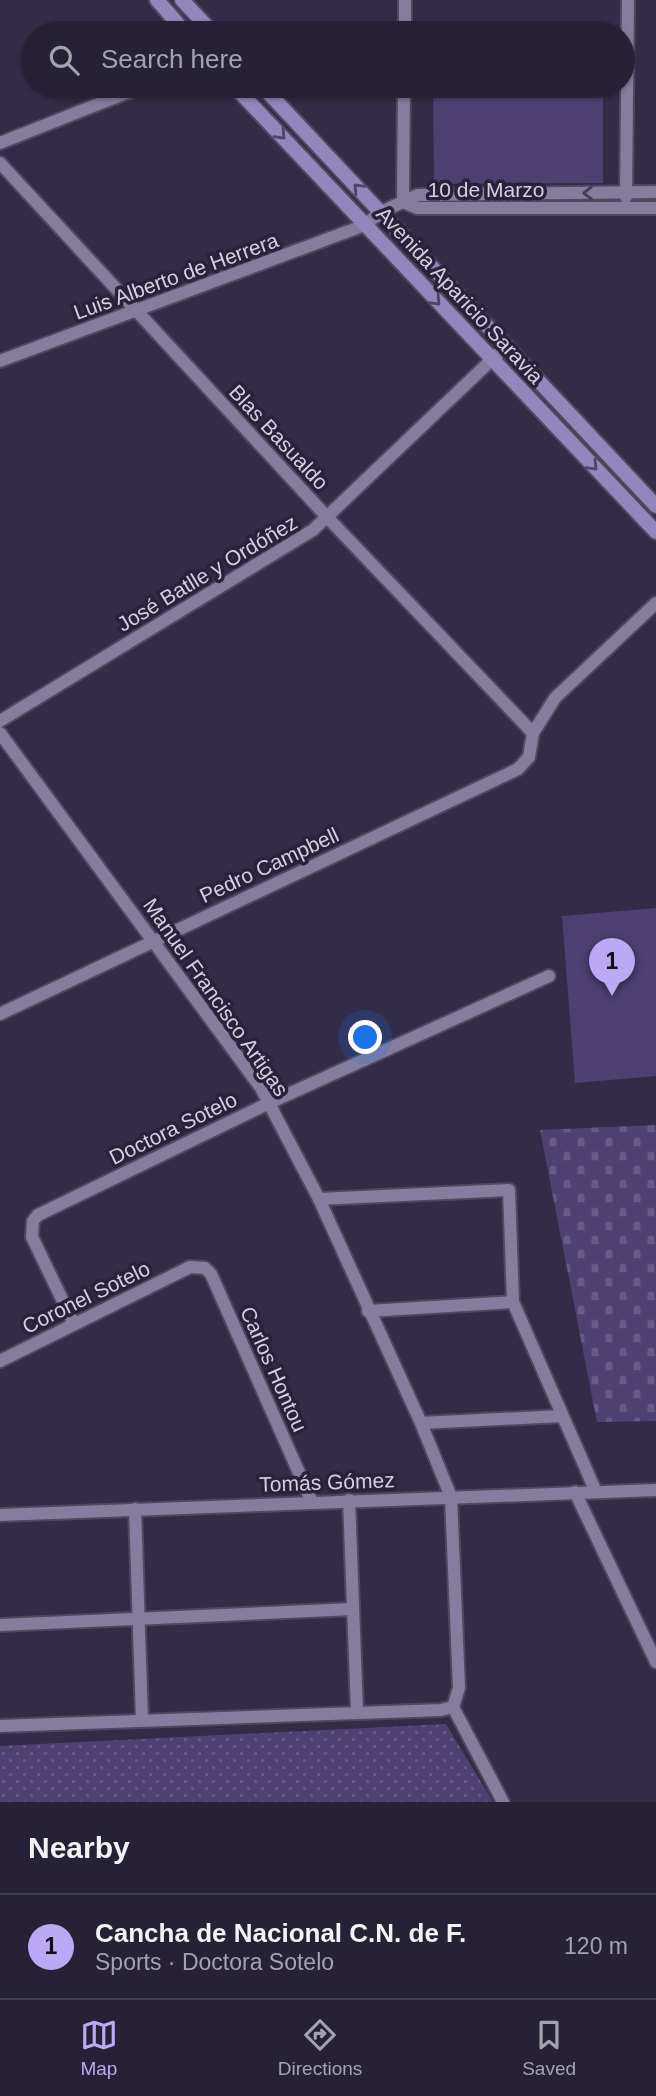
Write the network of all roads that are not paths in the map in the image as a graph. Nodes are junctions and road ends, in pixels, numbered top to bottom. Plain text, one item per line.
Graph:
1 (156, 0) edge
2 (182, 0) edge
3 (405, 0) edge
4 (628, 0) edge
5 (169, 14) junction
6 (175, 21) edge
7 (202, 21) edge
8 (405, 21) edge
9 (628, 21) edge
10 (114, 98) edge
11 (245, 98) edge
12 (273, 98) edge
13 (404, 98) edge
14 (627, 98) edge
15 (0, 143) edge
16 (0, 163) edge
17 (626, 192) junction
18 (656, 192) edge
19 (403, 202) junction
20 (626, 208) junction
21 (656, 208) edge
22 (381, 212) junction
23 (366, 225) junction
24 (137, 311) junction
25 (506, 346) junction
26 (0, 361) edge
27 (492, 361) junction
28 (656, 506) edge
29 (327, 517) junction
30 (656, 532) edge
31 (656, 603) edge
32 (0, 721) edge
33 (0, 733) edge
34 (533, 733) junction
35 (154, 940) junction
36 (550, 976) dead end
37 (0, 1014) edge
38 (269, 1103) junction
39 (319, 1199) junction
40 (190, 1267) joint
41 (513, 1302) junction
42 (368, 1311) junction
43 (74, 1324) junction
44 (0, 1361) edge
45 (562, 1416) junction
46 (421, 1423) junction
47 (656, 1490) edge
48 (575, 1492) junction
49 (596, 1492) junction
50 (451, 1497) junction
51 (349, 1500) junction
52 (312, 1502) junction
53 (135, 1508) junction
54 (0, 1515) edge
55 (353, 1609) junction
56 (139, 1619) junction
57 (0, 1625) edge
58 (656, 1662) edge
59 (453, 1707) junction
60 (357, 1711) junction
61 (142, 1720) junction
62 (0, 1726) edge
63 (503, 1802) edge

1 - 5 street
2 - 5 street
2 - 7 street
3 - 8 street
4 - 9 street
5 - 6 street
10 - 15 street
11 -> 23 street, Avenida Aparicio Saravia
22 -> 12 street, Avenida Aparicio Saravia
13 - 19 street
14 - 17 street
16 - 24 street, Blas Basualdo
17 - 18 street, 10 de Marzo
17 -> 19 street, 10 de Marzo
17 - 20 street
19 - 20 street, 10 de Marzo
19 - 22 street
20 - 21 street, 10 de Marzo
22 - 23 street
22 - 25 street, Avenida Aparicio Saravia
23 - 24 street, Luis Alberto de Herrera
23 -> 27 street, Avenida Aparicio Saravia
24 - 26 street, Luis Alberto de Herrera
24 - 29 street, Blas Basualdo
25 - 27 street, José Batlle y Ordóñez
25 - 28 street, Avenida Aparicio Saravia
27 - 29 street, José Batlle y Ordóñez
27 -> 30 street, Avenida Aparicio Saravia
29 - 32 street, José Batlle y Ordóñez
29 - 34 street, Blas Basualdo
31 - 34 street, Pedro Campbell
33 - 35 street, Manuel Francisco Artigas
34 - 35 street, Pedro Campbell
35 - 37 street, Pedro Campbell
35 - 38 street, Manuel Francisco Artigas
36 - 38 street, Doctora Sotelo
38 - 39 street, Manuel Francisco Artigas
38 - 43 street, Doctora Sotelo
39 - 41 street
39 - 42 street, Manuel Francisco Artigas
40 - 43 street, Coronel Sotelo
40 - 52 street, Carlos Hontou
41 - 42 street
41 - 45 street
42 - 46 street, Manuel Francisco Artigas
43 - 44 street, Coronel Sotelo
45 - 46 street
45 - 49 street
46 - 50 street, Manuel Francisco Artigas
47 - 49 street, Tomás Gómez
48 - 49 street, Tomás Gómez
48 - 50 street, Tomás Gómez
48 - 58 street
50 - 51 street, Tomás Gómez
50 - 59 street, Manuel Francisco Artigas
51 - 52 street, Tomás Gómez
51 - 55 street
52 - 53 street, Tomás Gómez
53 - 54 street, Tomás Gómez
53 - 56 street
55 - 56 street
55 - 60 street
56 - 57 street
56 - 61 street
59 - 60 street
59 - 63 street
60 - 61 street
61 - 62 street

